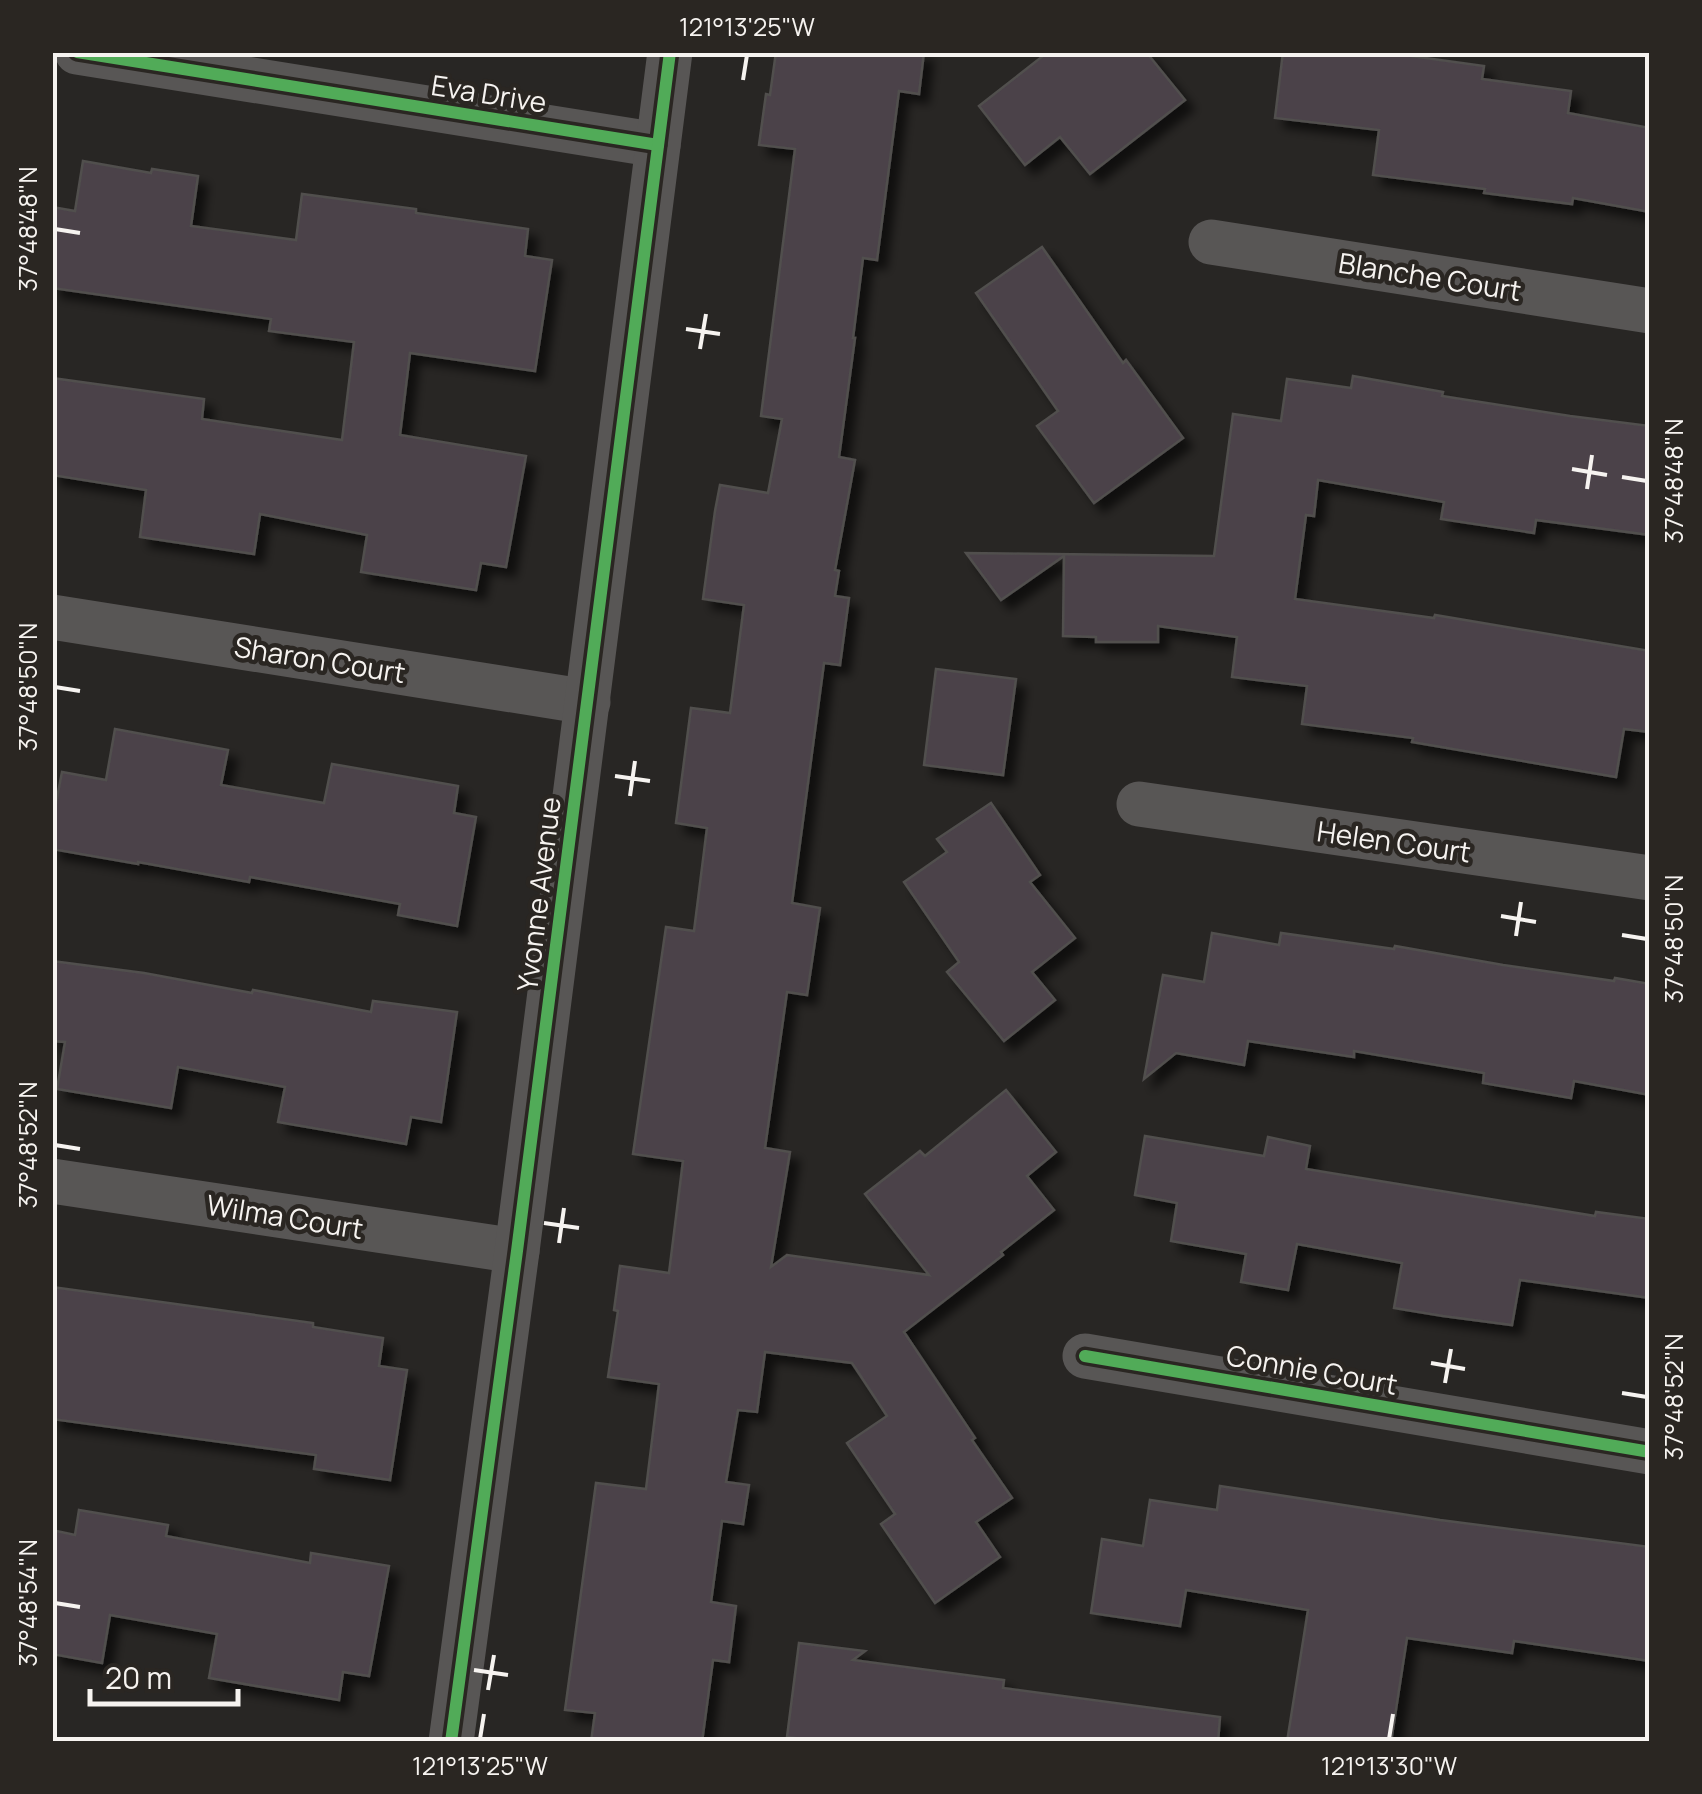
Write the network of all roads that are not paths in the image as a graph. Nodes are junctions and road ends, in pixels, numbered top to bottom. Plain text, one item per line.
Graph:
1 (76, 52) edge
2 (670, 52) edge
3 (658, 144) junction
4 (1211, 242) dead end
5 (1650, 310) edge
6 (52, 617) edge
7 (588, 702) junction
8 (1138, 804) dead end
9 (1650, 878) edge
10 (52, 1181) edge
11 (517, 1251) junction
12 (1085, 1356) dead end
13 (1650, 1452) edge
14 (451, 1742) edge

1 - 3 street, Eva Drive
2 - 3 street, Yvonne Avenue
3 - 7 street, Yvonne Avenue
4 - 5 street, Blanche Court
6 - 7 street, Sharon Court
7 - 11 street, Yvonne Avenue
8 - 9 street, Helen Court
10 - 11 street, Wilma Court
11 - 14 street, Yvonne Avenue
12 - 13 street, Connie Court

